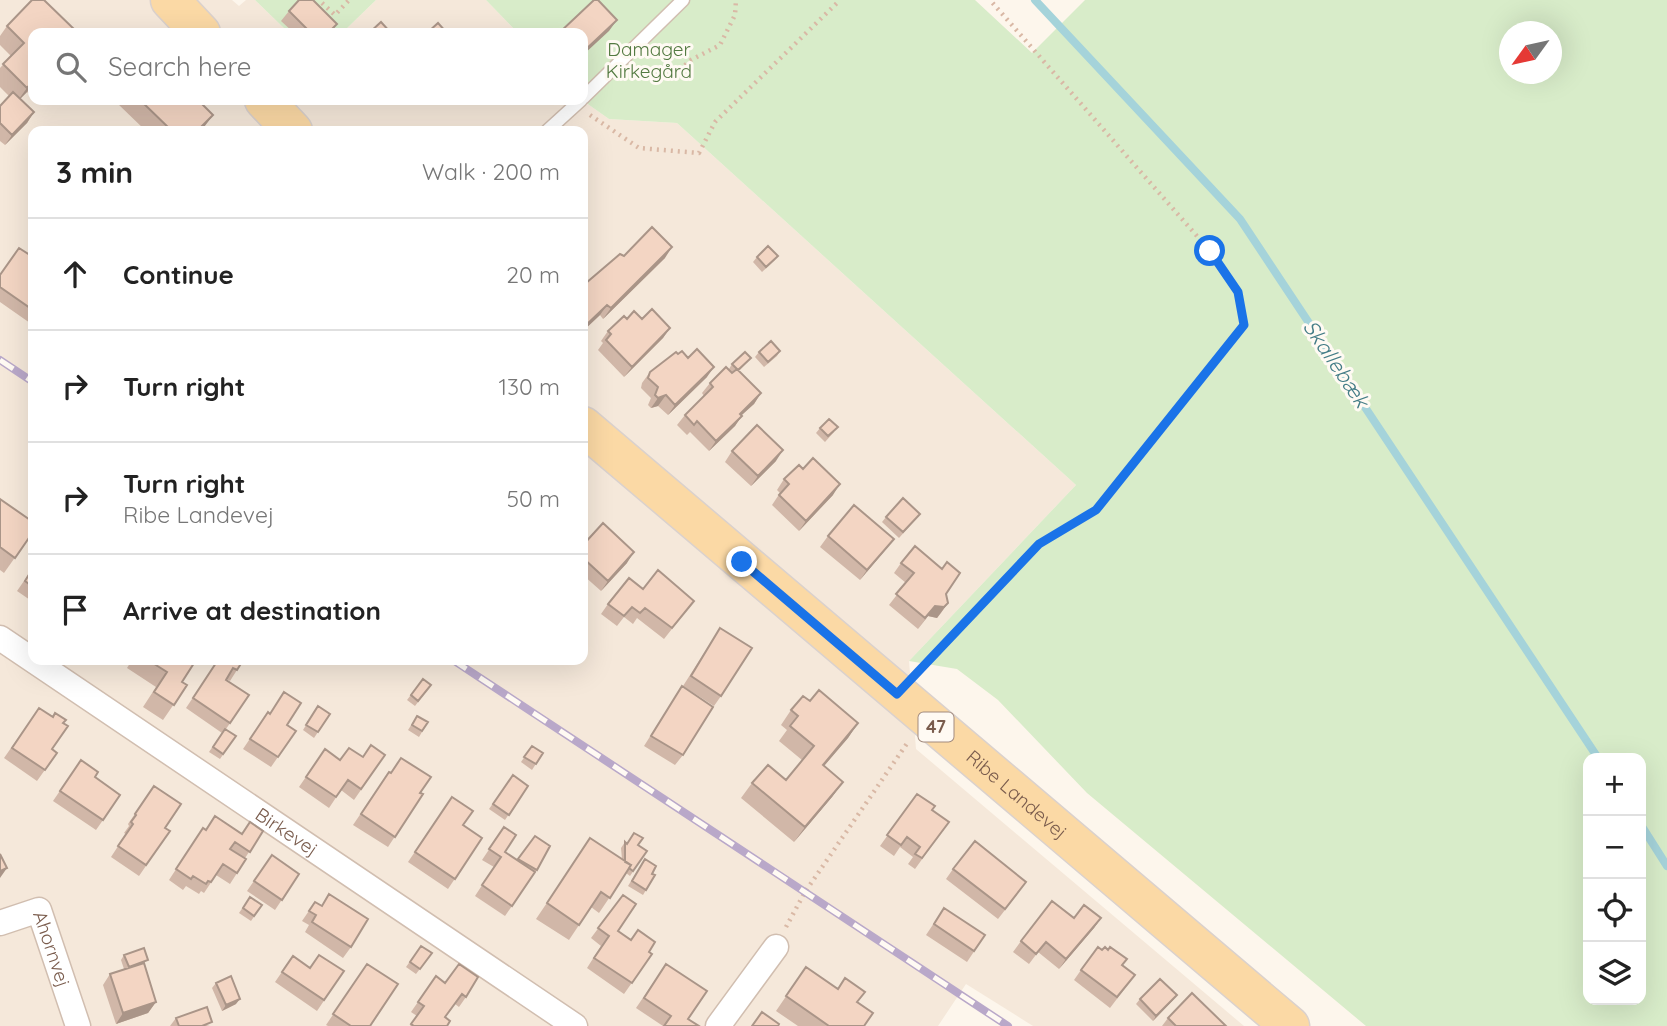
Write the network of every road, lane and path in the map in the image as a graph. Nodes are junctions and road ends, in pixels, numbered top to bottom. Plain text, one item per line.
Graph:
1 (170, 0) edge
2 (349, 0) edge
3 (683, 0) edge
4 (736, 0) edge
5 (840, 0) edge
6 (990, 0) edge
7 (321, 1) edge
8 (196, 28) edge
9 (668, 79) dead end
10 (588, 93) edge
11 (269, 105) edge
12 (576, 105) edge
13 (585, 105) edge
14 (288, 126) edge
15 (552, 126) edge
16 (588, 430) edge
17 (0, 638) edge
18 (28, 657) edge
19 (40, 665) edge
20 (911, 706) junction
21 (0, 923) edge
22 (776, 947) joint
23 (78, 1026) edge
24 (575, 1026) edge
25 (718, 1026) edge
26 (1290, 1026) edge

1 - 8 main road
2 - 7 path
3 - 10 lane
4 - 9 path
5 - 13 path
6 - 20 path
11 - 14 main road
12 - 15 lane
16 - 20 main road, Ribe Landevej / 47
17 - 18 street, Birkevej
19 - 24 street, Birkevej
20 - 22 path
20 - 26 main road, Ribe Landevej / 47
21 - 23 street, Ahornvej
22 - 25 street

